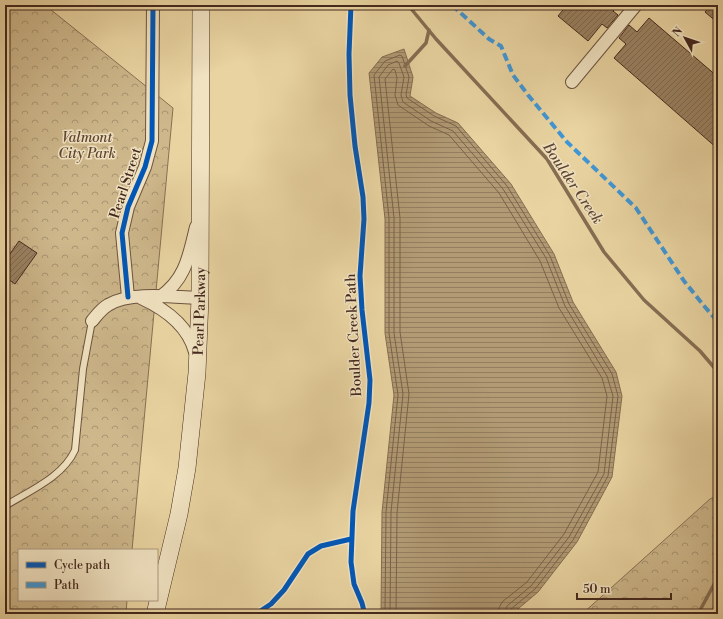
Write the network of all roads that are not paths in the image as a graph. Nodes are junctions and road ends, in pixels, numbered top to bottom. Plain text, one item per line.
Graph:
1 (153, 5) edge
2 (201, 5) edge
3 (636, 5) edge
4 (572, 82) dead end
5 (200, 209) junction
6 (133, 297) junction
7 (160, 297) junction
8 (200, 298) junction
9 (92, 321) joint
10 (198, 360) junction
11 (5, 506) edge
12 (155, 614) edge

1 - 6 street, Pearl Street
2 - 5 main road, Pearl Parkway
3 - 4 street
5 - 7 street
5 - 8 main road, Pearl Parkway
6 - 7 street
6 - 9 street
6 - 10 street
7 - 8 street
8 - 10 main road, Pearl Parkway
9 - 11 lane
10 - 12 main road, Pearl Parkway

